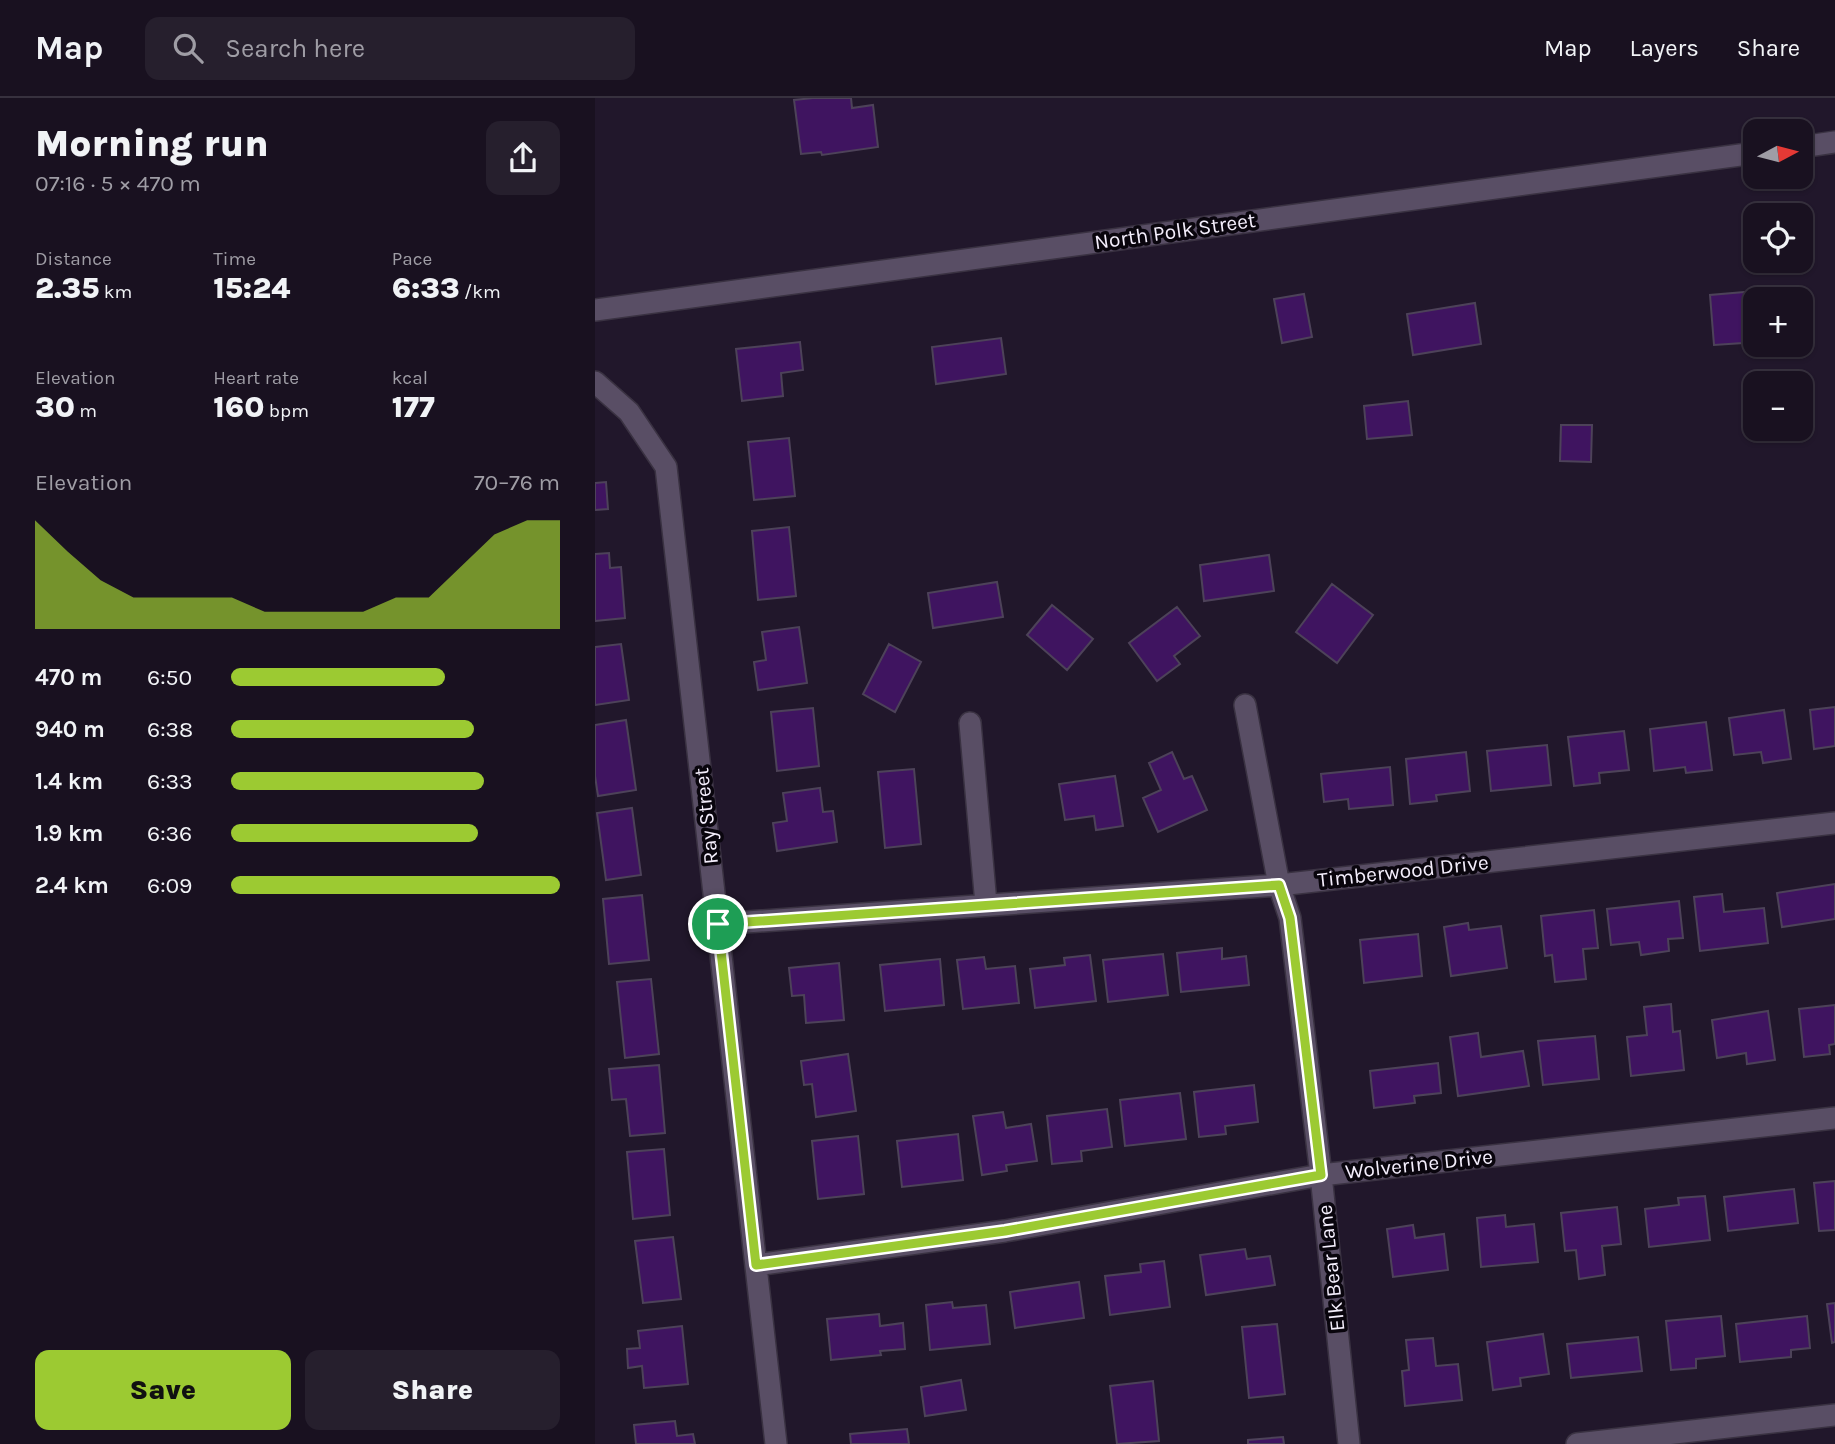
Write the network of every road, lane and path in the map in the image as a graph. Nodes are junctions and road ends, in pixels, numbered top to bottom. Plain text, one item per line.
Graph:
1 (1835, 142) edge
2 (1813, 145) edge
3 (1743, 155) edge
4 (595, 310) edge
5 (595, 382) edge
6 (1245, 705) dead end
7 (970, 723) dead end
8 (1835, 823) edge
9 (1279, 885) junction
10 (986, 904) junction
11 (718, 924) junction
12 (1835, 1118) edge
13 (1321, 1175) junction
14 (756, 1265) junction
15 (1835, 1415) edge
16 (776, 1444) edge
17 (1349, 1444) edge
18 (1577, 1444) edge

1 - 2 street
3 - 4 street, North Polk Street
5 - 11 street, Ray Street
6 - 9 street, Elk Bear Lane
7 - 10 street
8 - 9 street, Timberwood Drive
9 - 10 street, Timberwood Drive
9 - 13 street, Elk Bear Lane
10 - 11 street, Timberwood Drive
11 - 14 street, Ray Street
12 - 13 street, Wolverine Drive
13 - 14 street, Wolverine Drive
13 - 17 street, Elk Bear Lane
14 - 16 street, Ray Street
15 - 18 street

